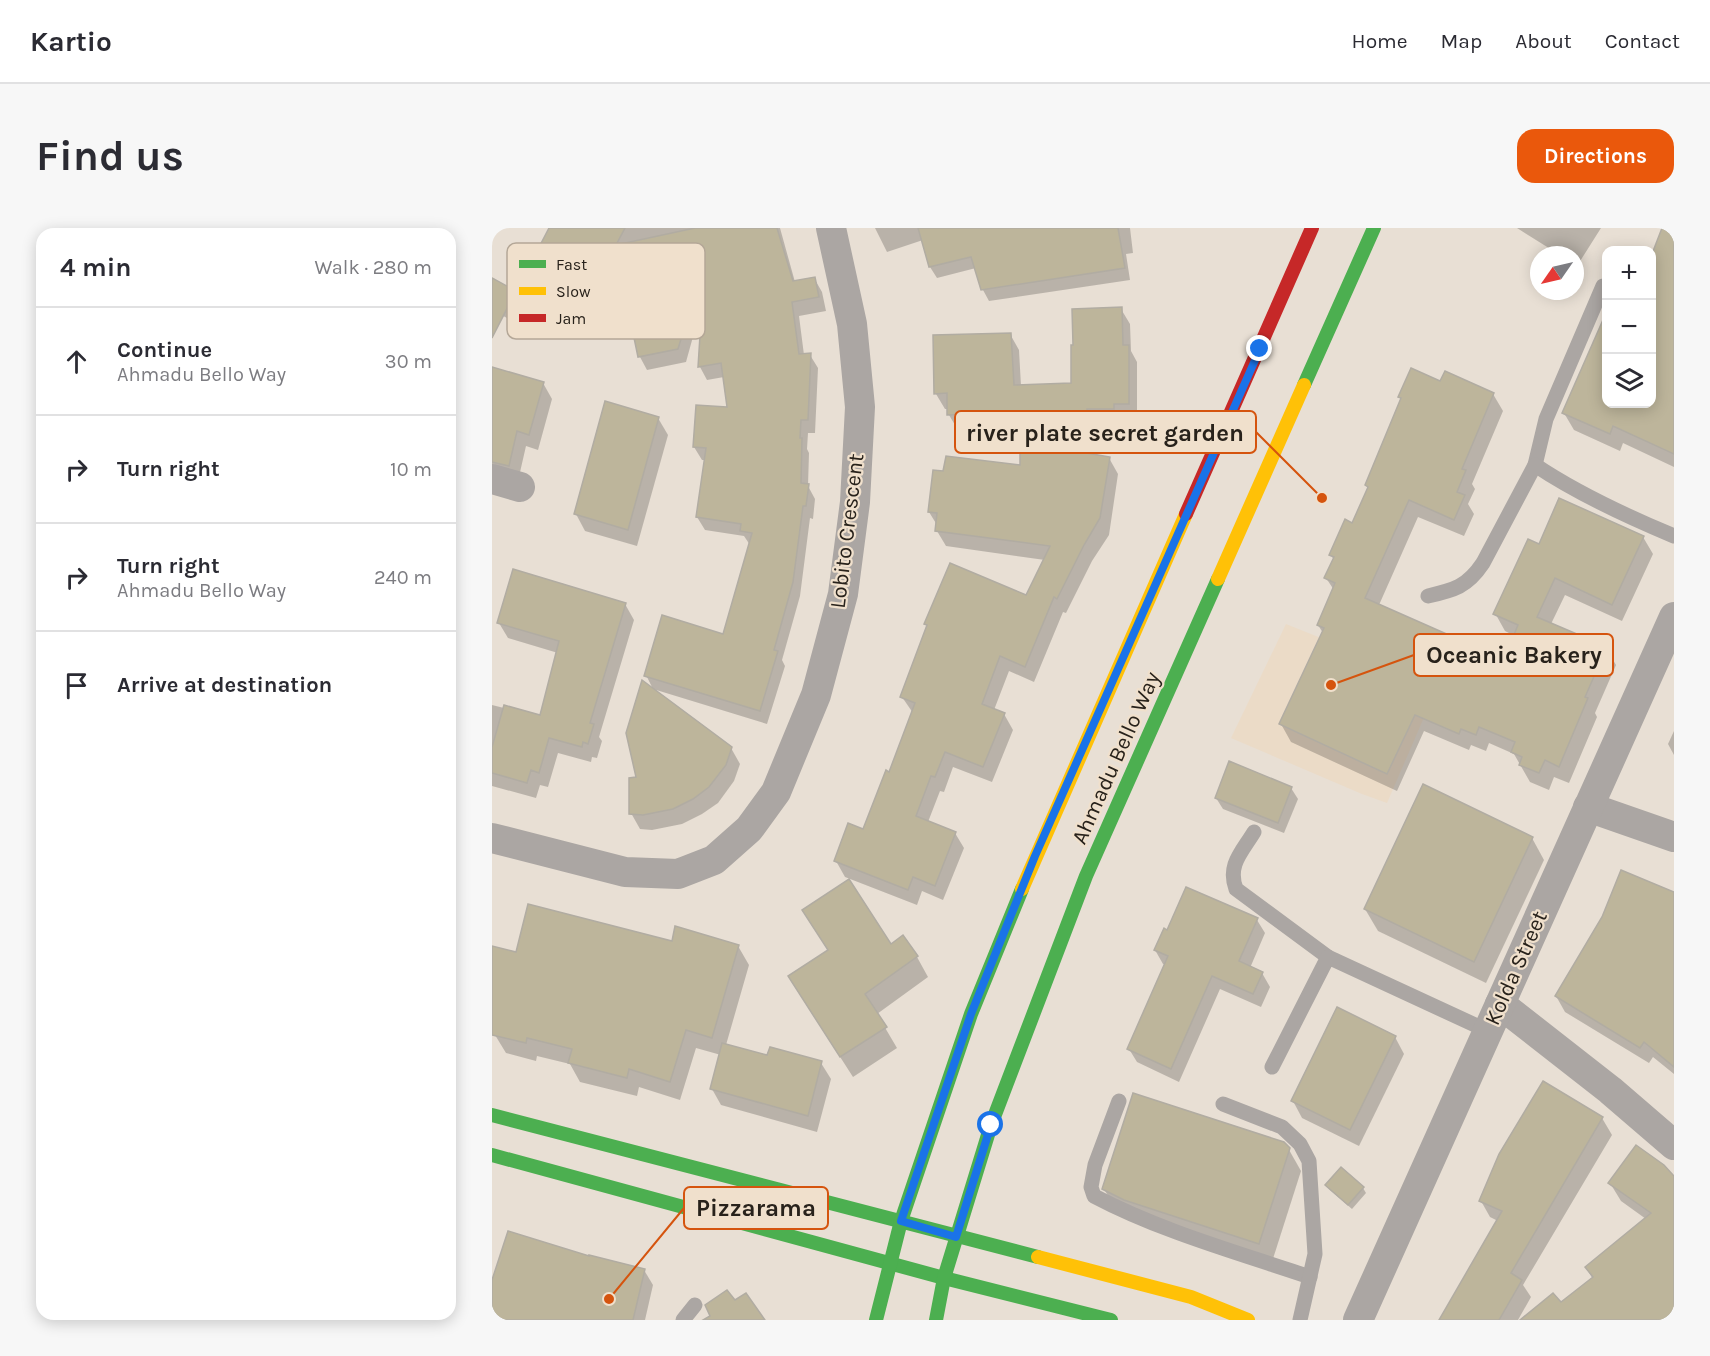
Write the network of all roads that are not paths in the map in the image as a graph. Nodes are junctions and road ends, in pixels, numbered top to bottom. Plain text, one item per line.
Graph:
1 (831, 228) edge
2 (1374, 228) edge
3 (1308, 230) edge
4 (1602, 288) edge
5 (1535, 465) junction
6 (492, 479) edge
7 (520, 487) dead end
8 (1674, 536) edge
9 (1428, 596) dead end
10 (1674, 617) edge
11 (1588, 807) junction
12 (1254, 832) dead end
13 (1674, 837) edge
14 (492, 838) edge
15 (1328, 957) junction
16 (1500, 1004) junction
17 (1488, 1031) junction
18 (1272, 1067) dead end
19 (1119, 1101) dead end
20 (1223, 1104) dead end
21 (492, 1115) edge
22 (1674, 1145) edge
23 (492, 1155) edge
24 (901, 1221) junction
25 (956, 1237) junction
26 (889, 1263) junction
27 (944, 1278) junction
28 (1310, 1278) junction
29 (695, 1305) dead end
30 (683, 1320) edge
31 (876, 1320) edge
32 (936, 1320) edge
33 (1111, 1320) edge
34 (1248, 1320) edge
35 (1300, 1320) edge
36 (1358, 1320) edge

1 - 14 street, Lobito Crescent
2 - 25 main road, Ahmadu Bello Way
3 - 24 main road, Ahmadu Bello Way
4 - 5 lane
5 - 8 lane
5 - 9 lane
6 - 7 street
10 - 11 street, Kolda Street
11 - 13 street
11 - 16 street, Kolda Street
12 - 15 lane
15 - 17 lane
15 - 18 lane
16 - 17 street, Kolda Street
16 - 22 street
17 - 36 street, Kolda Street
19 - 28 lane
20 - 28 lane
21 - 24 main road
23 - 26 main road
24 - 25 main road
24 - 26 main road, Ahmadu Bello Way
25 - 27 main road, Ahmadu Bello Way
25 - 34 main road
26 - 27 main road
26 - 31 main road, Ahmadu Bello Way
27 - 32 main road, Ahmadu Bello Way
27 - 33 main road
28 - 35 lane
29 - 30 lane

